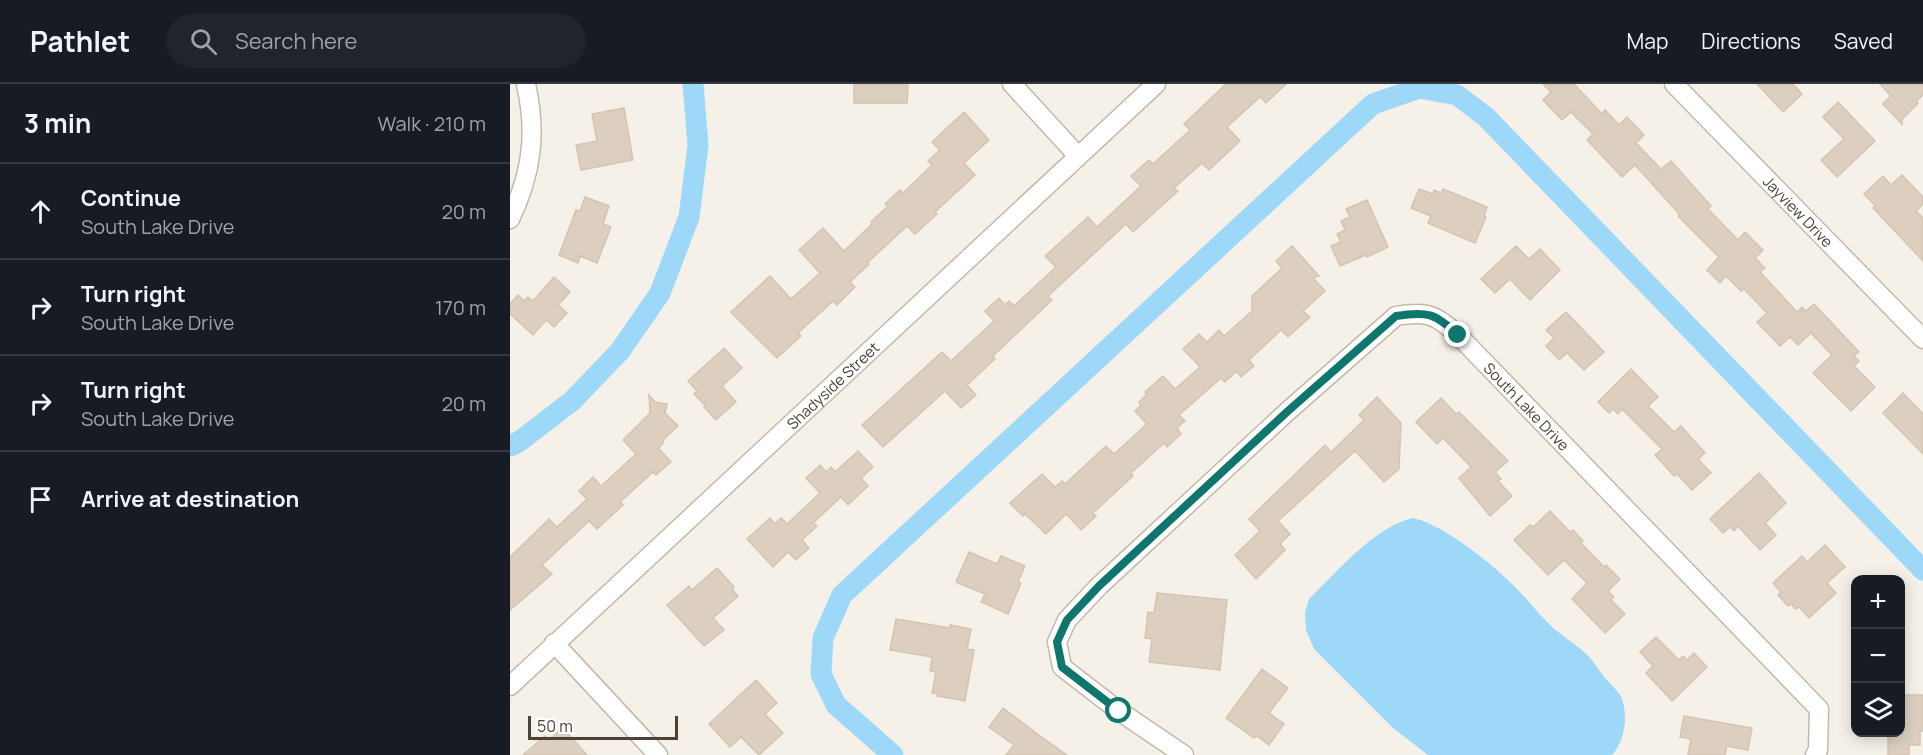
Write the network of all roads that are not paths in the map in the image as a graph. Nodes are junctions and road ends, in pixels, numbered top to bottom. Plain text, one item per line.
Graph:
1 (526, 84) edge
2 (1012, 84) edge
3 (1156, 84) edge
4 (1674, 84) edge
5 (1078, 156) junction
6 (510, 219) edge
7 (1923, 339) edge
8 (554, 643) junction
9 (510, 686) edge
10 (658, 755) edge
11 (1184, 755) edge
12 (1815, 755) edge

1 - 6 street
2 - 5 street
3 - 5 street, Shadyside Street
4 - 7 street, Jayview Drive
5 - 8 street, Shadyside Street
8 - 9 street, Shadyside Street
8 - 10 street
11 - 12 street, South Lake Drive

